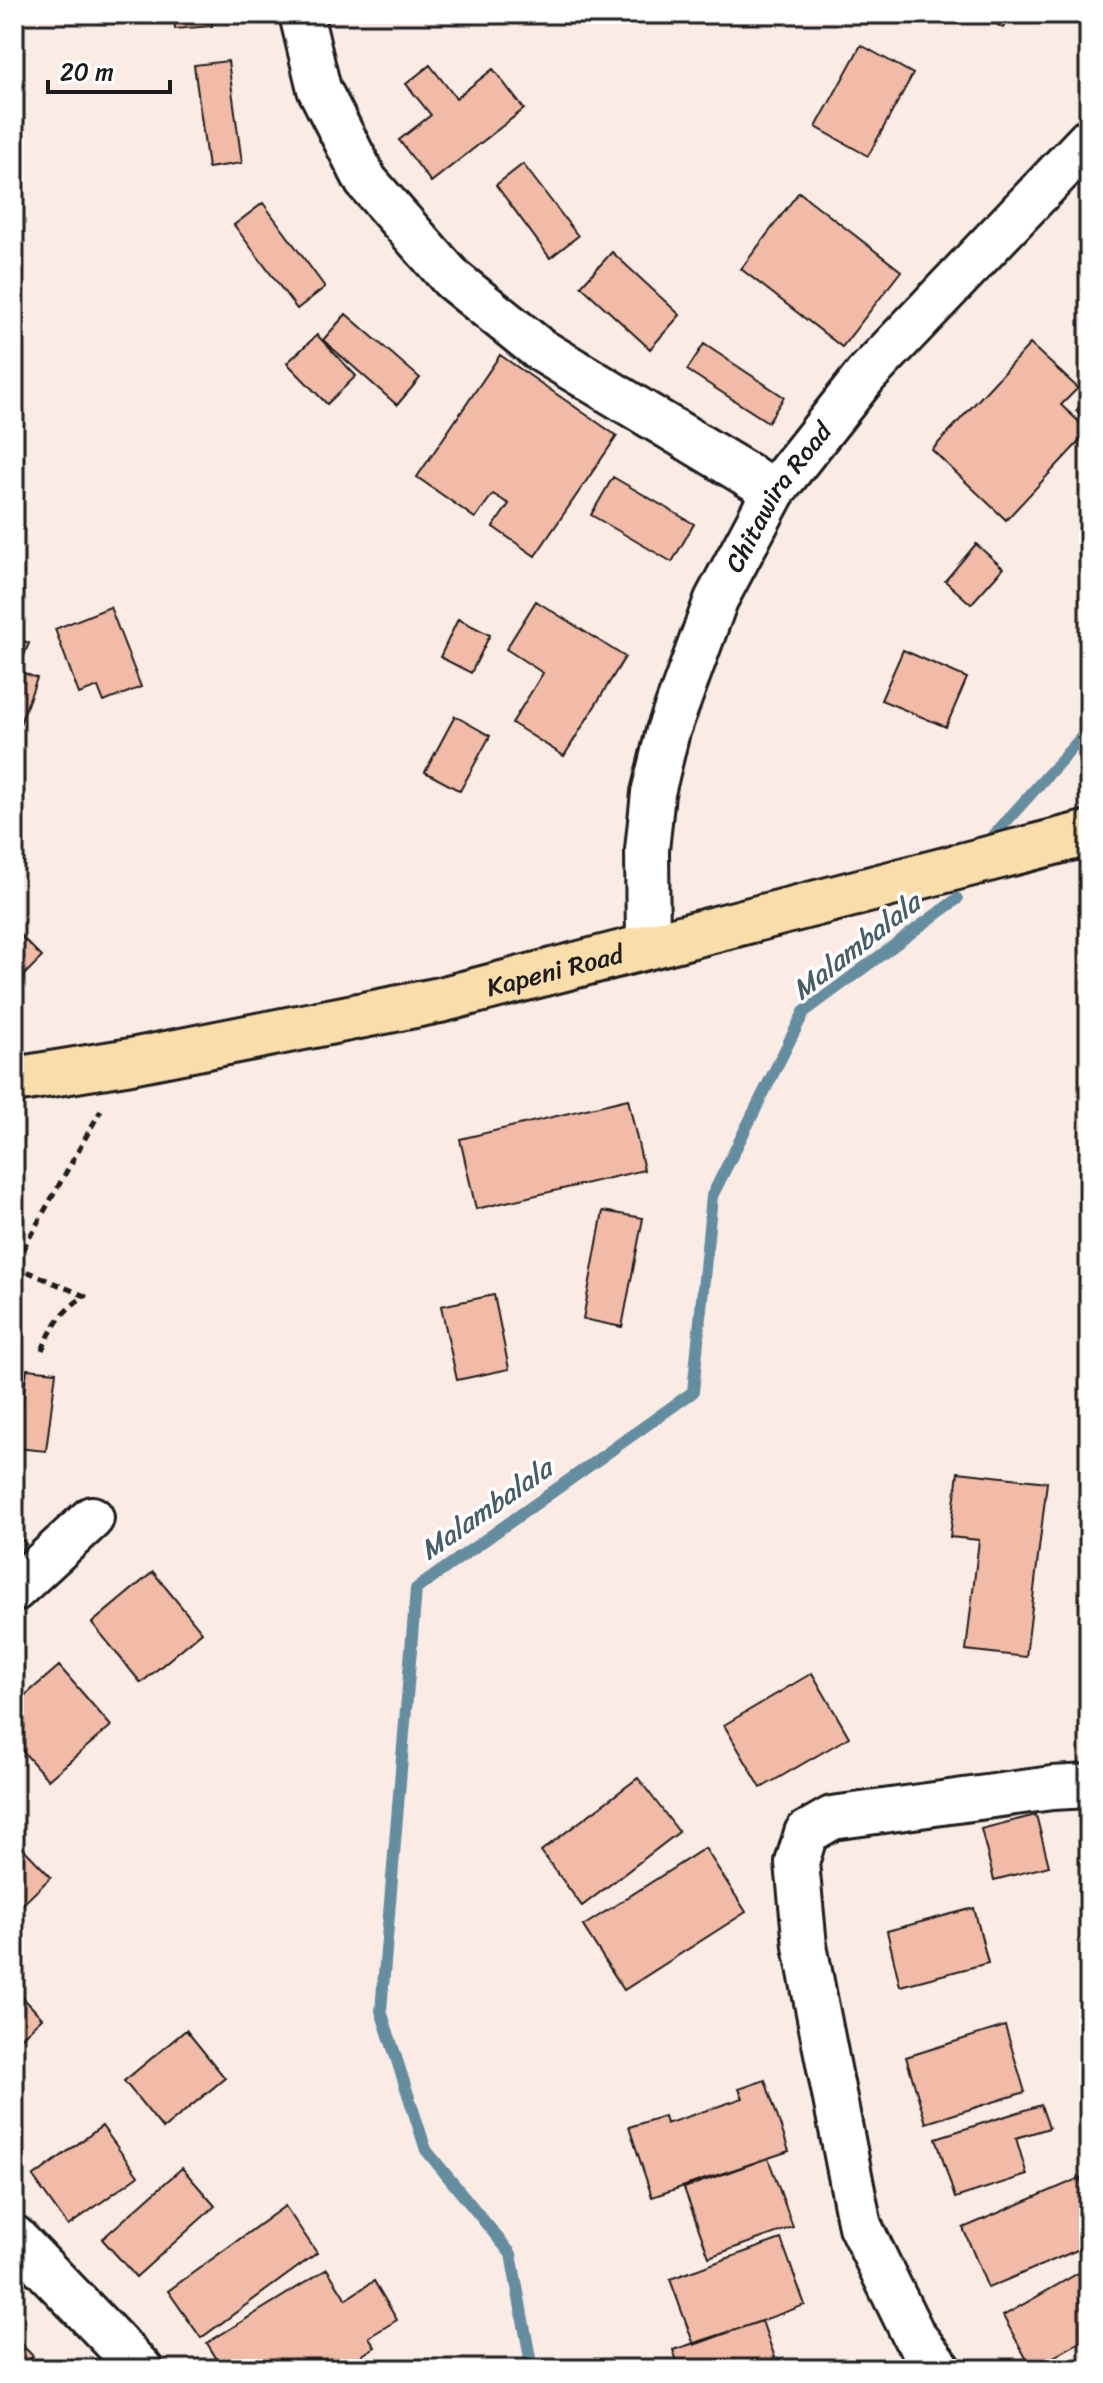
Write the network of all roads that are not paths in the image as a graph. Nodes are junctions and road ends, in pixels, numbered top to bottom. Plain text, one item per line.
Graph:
1 (301, 14) edge
2 (1089, 140) edge
3 (774, 491) junction
4 (1089, 833) edge
5 (648, 945) junction
6 (14, 1080) edge
7 (92, 1518) dead end
8 (14, 1590) edge
9 (1089, 1786) edge
10 (14, 2237) edge
11 (141, 2369) edge
12 (940, 2369) edge

1 - 3 street
2 - 3 street, Chitawira Road
3 - 5 street, Chitawira Road
4 - 5 main road, Kapeni Road
5 - 6 main road, Kapeni Road
7 - 8 street
9 - 12 street
10 - 11 street

